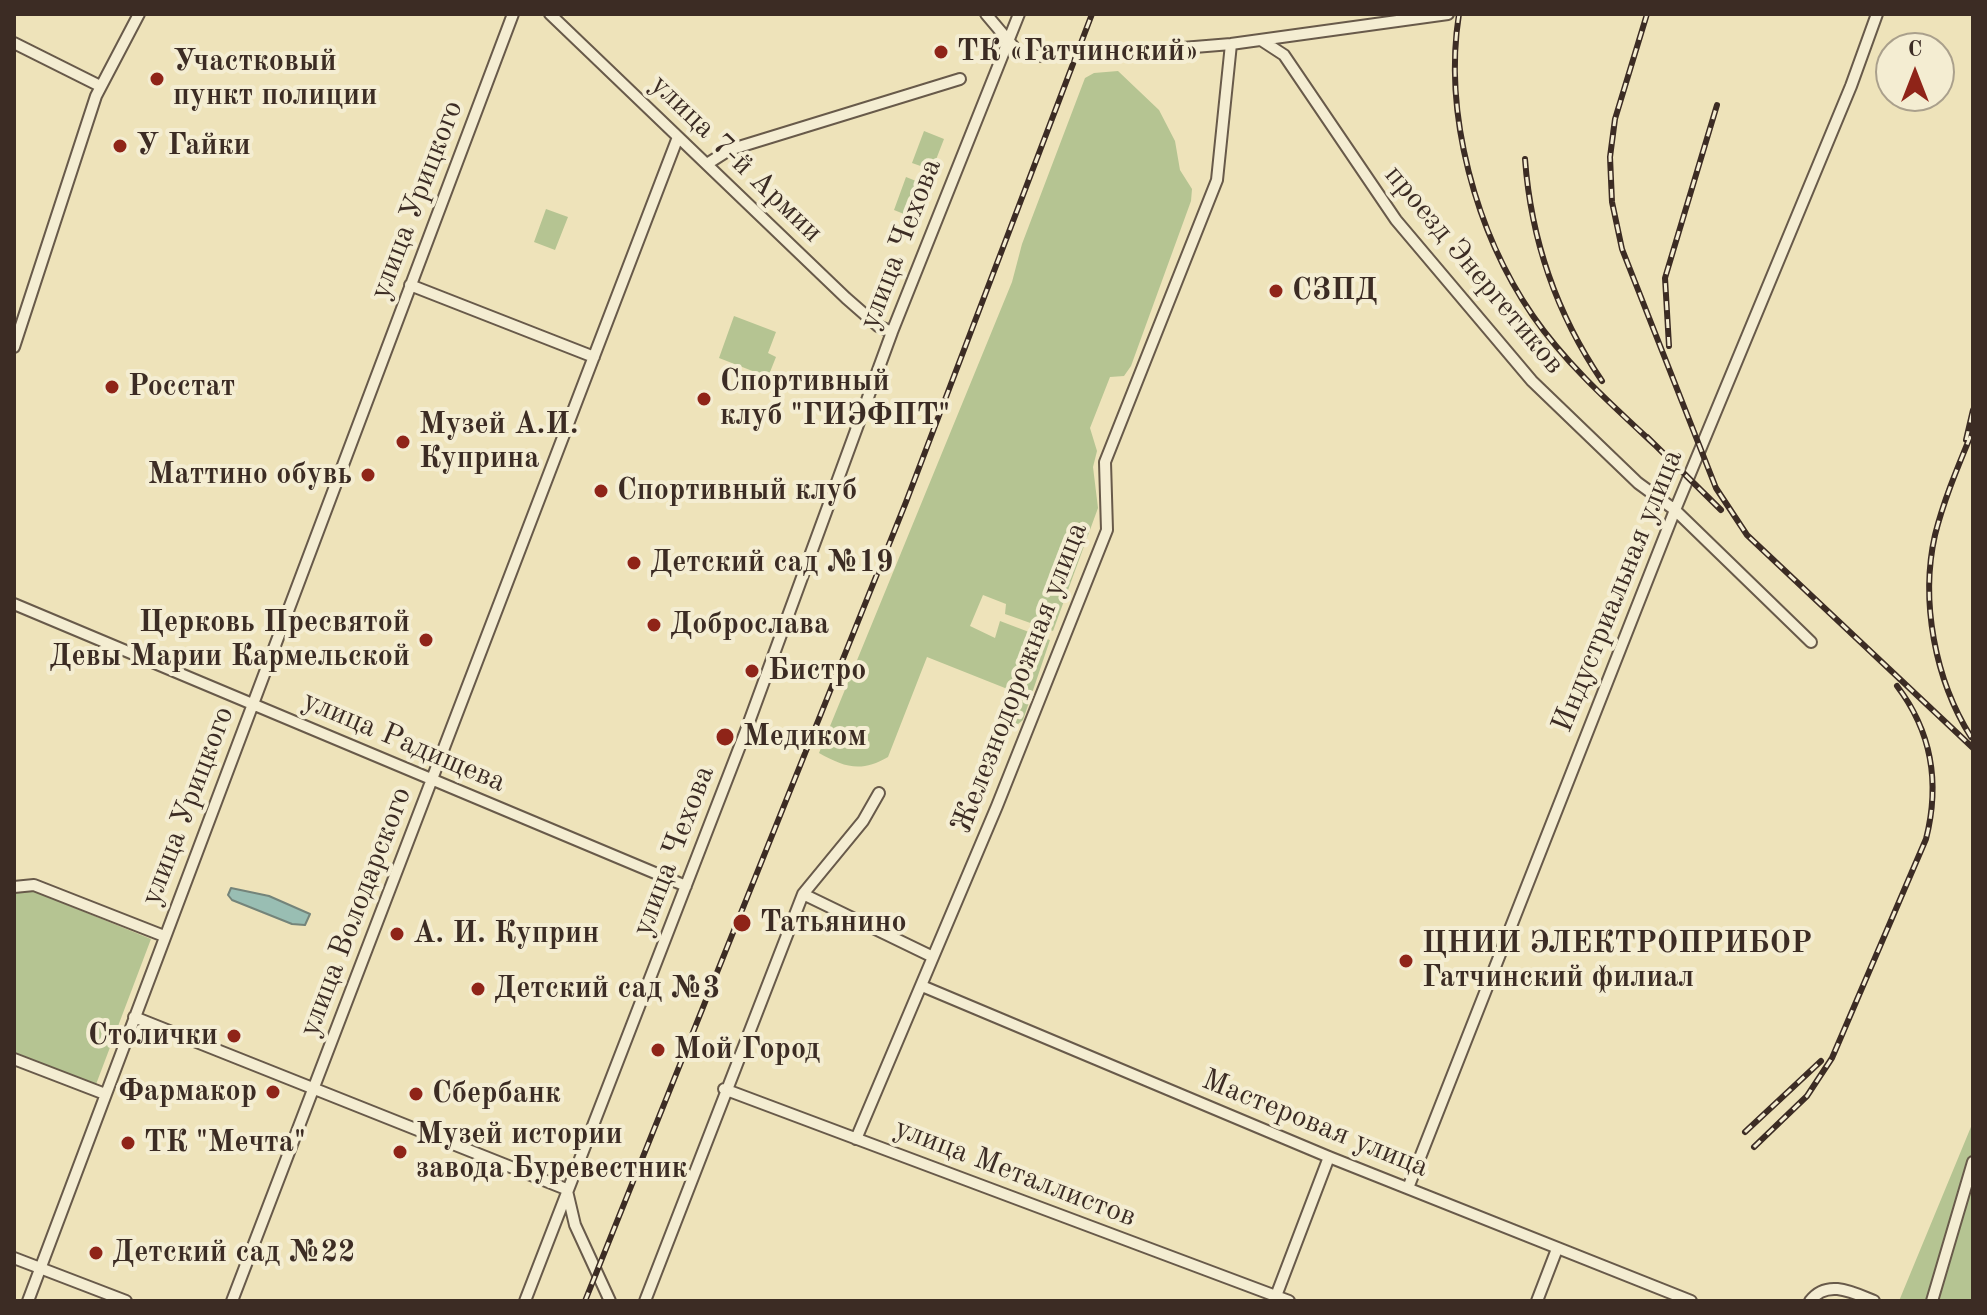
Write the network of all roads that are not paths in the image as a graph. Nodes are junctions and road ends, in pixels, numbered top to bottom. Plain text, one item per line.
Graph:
1 (139, 14) edge
2 (513, 14) edge
3 (550, 14) edge
4 (986, 14) edge
5 (1019, 14) edge
6 (1448, 14) edge
7 (1877, 14) edge
8 (1009, 40) junction
9 (1261, 40) junction
10 (14, 43) edge
11 (1231, 44) junction
12 (960, 79) dead end
13 (100, 86) junction
14 (678, 137) junction
15 (707, 164) junction
16 (410, 285) junction
17 (892, 332) junction
18 (14, 347) edge
19 (594, 357) junction
20 (1675, 510) junction
21 (14, 604) edge
22 (1811, 642) dead end
23 (252, 704) junction
24 (433, 780) junction
25 (879, 793) dead end
26 (686, 886) junction
27 (14, 887) edge
28 (803, 894) junction
29 (164, 936) junction
30 (933, 957) junction
31 (922, 986) junction
32 (134, 1017) junction
33 (14, 1059) edge
34 (312, 1088) junction
35 (724, 1089) junction
36 (105, 1094) junction
37 (856, 1139) junction
38 (1329, 1157) junction
39 (1973, 1162) edge
40 (1408, 1188) junction
41 (566, 1189) junction
42 (555, 1220) junction
43 (575, 1225) junction
44 (1557, 1249) junction
45 (14, 1258) edge
46 (41, 1268) junction
47 (1276, 1296) junction
48 (28, 1301) edge
49 (126, 1301) edge
50 (232, 1301) edge
51 (525, 1301) edge
52 (610, 1301) edge
53 (645, 1301) edge
54 (1289, 1301) edge
55 (1537, 1301) edge
56 (1691, 1301) edge
57 (1810, 1301) edge
58 (1874, 1301) edge
59 (1932, 1301) edge

1 - 13 street
2 - 16 street, улица Урицкого
3 - 14 street, улица 7-й Армии
4 - 8 street
5 - 8 street, улица Чехова
6 - 9 street
7 - 20 street, Индустриальная улица
8 - 11 street
8 - 17 street, улица Чехова
9 - 11 street
9 - 20 street, проезд Энергетиков
10 - 13 street
11 - 30 street, Железнодорожная улица
12 - 15 street
13 - 18 street
14 - 15 street, улица 7-й Армии
14 - 19 street, улица Володарского
15 - 17 street, улица 7-й Армии
16 - 19 street
16 - 23 street, улица Урицкого
17 - 26 street, улица Чехова
19 - 24 street, улица Володарского
20 - 22 street, проезд Энергетиков
20 - 40 street, Индустриальная улица
21 - 23 street, улица Радищева
23 - 24 street, улица Радищева
23 - 29 street, улица Урицкого
24 - 26 street, улица Радищева
24 - 34 street, улица Володарского
25 - 28 street
26 - 41 street, улица Чехова
27 - 29 street
28 - 30 street
28 - 35 street
29 - 32 street, улица Урицкого
30 - 31 street, Железнодорожная улица
31 - 37 street, Железнодорожная улица
31 - 38 street, Мастеровая улица
32 - 34 street
32 - 36 street, улица Урицкого
33 - 36 street
34 - 41 street
34 - 50 street, улица Володарского
35 - 37 street, улица Металлистов
35 - 53 street
36 - 46 street, улица Урицкого
37 - 47 street, улица Металлистов
38 - 40 street, Мастеровая улица
38 - 47 street
39 - 59 street
40 - 44 street, Мастеровая улица
41 - 42 street, улица Чехова
41 - 43 street
42 - 43 street
42 - 51 street, улица Чехова
43 - 52 street
44 - 55 street
44 - 56 street, Мастеровая улица
45 - 46 street
46 - 48 street, улица Урицкого
46 - 49 street
47 - 54 street, улица Металлистов
57 - 58 street

